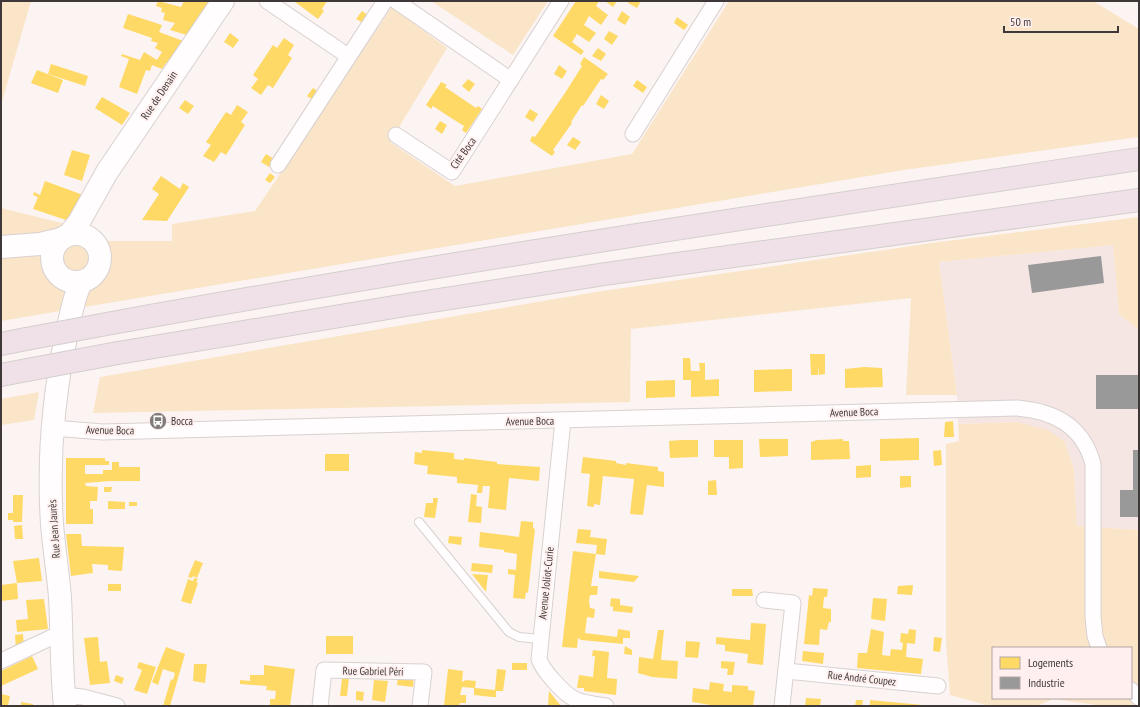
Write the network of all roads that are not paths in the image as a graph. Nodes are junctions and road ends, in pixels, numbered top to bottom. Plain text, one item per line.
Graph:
1 (223, 1) edge
2 (267, 1) edge
3 (385, 1) edge
4 (396, 1) edge
5 (561, 1) edge
6 (716, 1) edge
7 (348, 56) junction
8 (511, 80) junction
9 (633, 134) dead end
10 (396, 135) dead end
11 (1139, 159) edge
12 (278, 165) dead end
13 (98, 190) junction
14 (1139, 200) edge
15 (65, 237) junction
16 (95, 244) junction
17 (1, 248) edge
18 (1, 251) edge
19 (57, 273) junction
20 (81, 282) junction
21 (1, 344) edge
22 (62, 353) junction
23 (1, 375) edge
24 (563, 420) junction
25 (53, 428) junction
26 (419, 522) dead end
27 (764, 600) dead end
28 (61, 633) junction
29 (540, 639) junction
30 (1099, 647) edge
31 (1, 661) edge
32 (786, 671) junction
33 (938, 686) dead end
34 (65, 701) edge
35 (117, 706) edge
36 (320, 706) edge
37 (420, 706) edge
38 (606, 706) edge
39 (782, 706) edge

1 - 13 street, Rue de Denain
2 - 7 street
3 - 7 street
4 - 8 street
5 - 8 street, Cité Boca
6 - 9 street
7 - 12 street
8 - 10 street, Cité Boca
11 - 21 highway, bridge
13 - 15 street, Rue de Denain
13 - 16 street, Rue de Denain
14 - 23 highway, bridge
15 - 16 street
15 - 17 street
15 - 19 street
16 - 20 street
18 - 19 street
19 - 20 street
19 - 22 street, Rue Jean Jaurès
20 - 22 street, Rue Jean Jaurès
22 - 25 street, Rue Jean Jaurès
24 - 25 street, Avenue Boca
24 - 29 street, Avenue Joliot-Curie
24 - 30 street, Avenue Boca
25 - 28 street, Rue Jean Jaurès
26 - 29 lane
27 - 32 street
28 - 31 street
28 - 34 street, Rue Jean Jaurès
29 - 38 street, Avenue Joliot-Curie
32 - 33 street, Rue André Coupez
32 - 39 street
34 - 35 street
36 - 37 street, Rue Gabriel Péri

